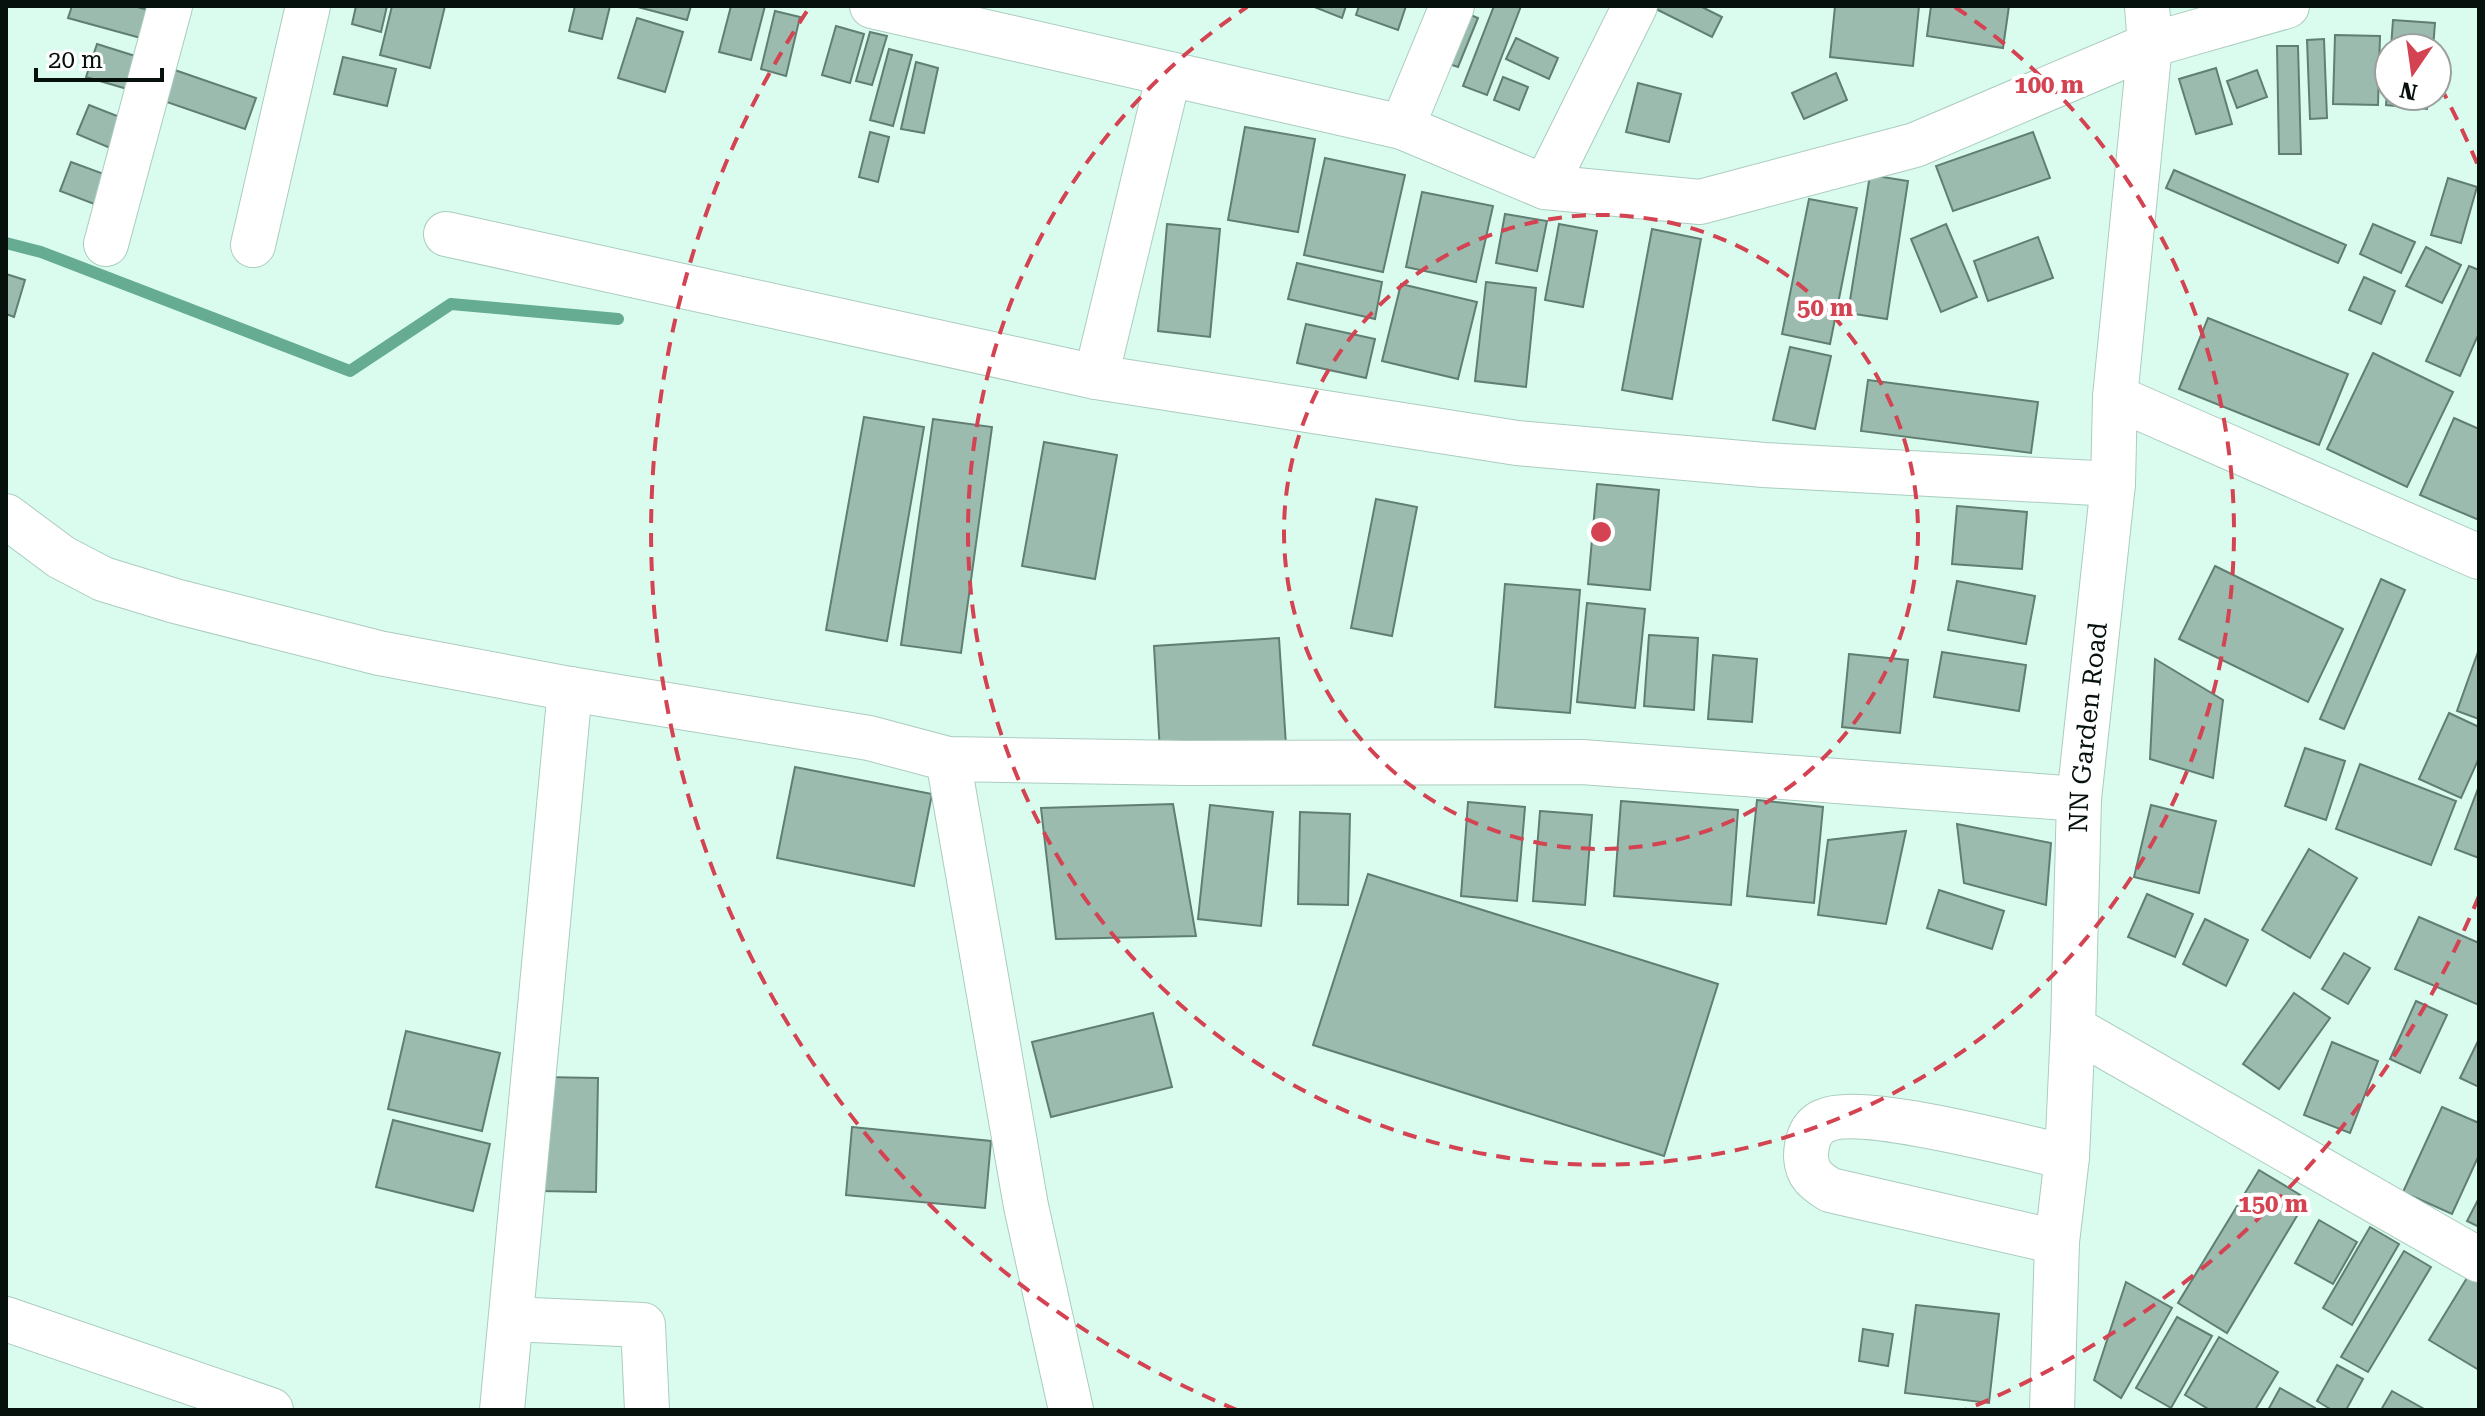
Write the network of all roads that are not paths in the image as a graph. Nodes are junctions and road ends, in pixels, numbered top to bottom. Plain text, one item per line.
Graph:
1 (170, 6) edge
2 (308, 6) edge
3 (872, 6) edge
4 (1452, 6) edge
5 (1635, 6) edge
6 (2287, 6) edge
7 (2149, 25) edge
8 (1169, 74) junction
9 (1402, 127) junction
10 (1545, 187) junction
11 (446, 234) dead end
12 (106, 244) dead end
13 (253, 245) dead end
14 (1096, 377) junction
15 (2115, 397) junction
16 (2113, 484) junction
17 (6, 516) edge
18 (2479, 557) edge
19 (570, 689) junction
20 (948, 759) junction
21 (2079, 799) junction
22 (2073, 1028) junction
23 (2067, 1157) junction
24 (2057, 1242) junction
25 (2479, 1260) edge
26 (6, 1319) edge
27 (511, 1319) junction
28 (271, 1410) edge
29 (502, 1410) edge
30 (647, 1410) edge
31 (1071, 1410) edge
32 (2052, 1410) edge

1 - 12 street
2 - 13 street
3 - 8 street
4 - 9 street
5 - 10 street
6 - 7 street
7 - 10 street
7 - 15 street, NN Garden Road
8 - 9 street
8 - 14 street
9 - 10 street
11 - 14 street
14 - 16 street
15 - 16 street, NN Garden Road
15 - 18 street
16 - 21 street, NN Garden Road
17 - 19 street
19 - 20 street
19 - 27 street
20 - 21 street
20 - 31 street
21 - 22 street, NN Garden Road
22 - 23 street, NN Garden Road
22 - 25 street
23 - 24 street, NN Garden Road
23 - 24 street
24 - 32 street, NN Garden Road
26 - 28 street
27 - 29 street
27 - 30 street

